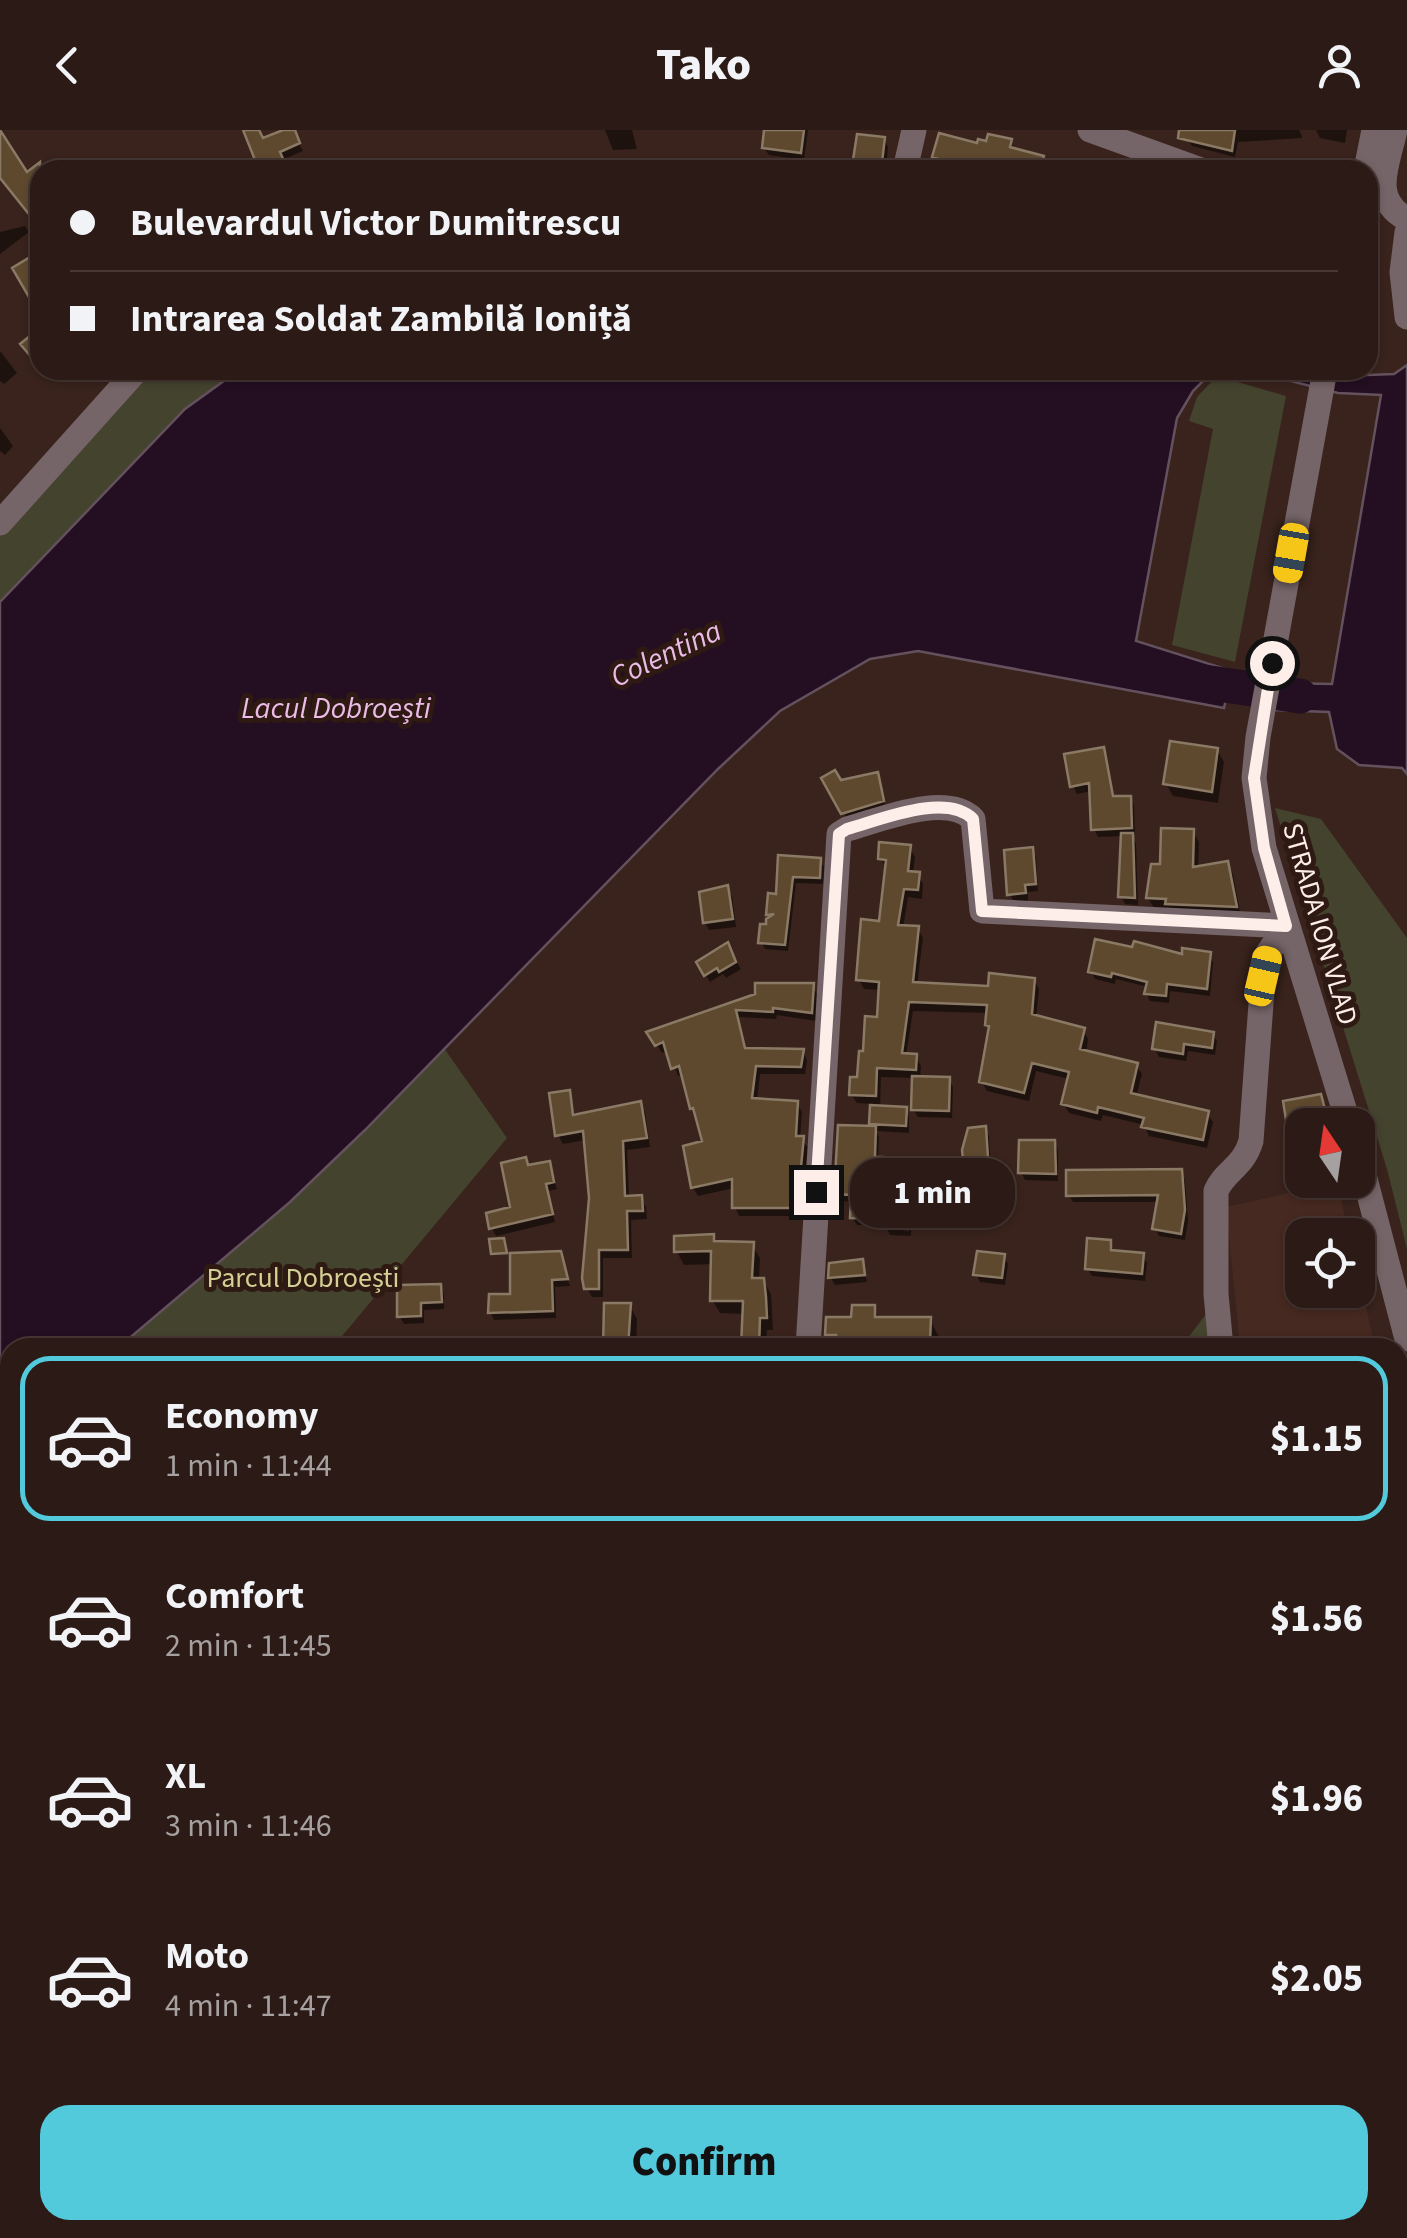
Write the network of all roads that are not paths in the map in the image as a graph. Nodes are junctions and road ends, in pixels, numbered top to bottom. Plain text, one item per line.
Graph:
1 (914, 130) edge
2 (1090, 130) edge
3 (1374, 130) edge
4 (1395, 130) edge
5 (906, 160) edge
6 (1174, 160) edge
7 (1368, 160) edge
8 (1407, 219) edge
9 (1407, 232) edge
10 (1407, 317) edge
11 (128, 380) edge
12 (1322, 380) edge
13 (0, 523) edge
14 (1286, 926) junction
15 (1344, 1108) edge
16 (1370, 1198) edge
17 (809, 1338) edge
18 (1221, 1338) edge
19 (1407, 1338) edge

1 - 5 street
2 - 6 street
3 - 7 street
4 - 8 street
9 - 10 street
11 - 13 street
12 - 14 street, STRADA ION VLAD
14 - 15 street, STRADA ION VLAD
14 - 17 street
14 - 18 street
16 - 19 street

